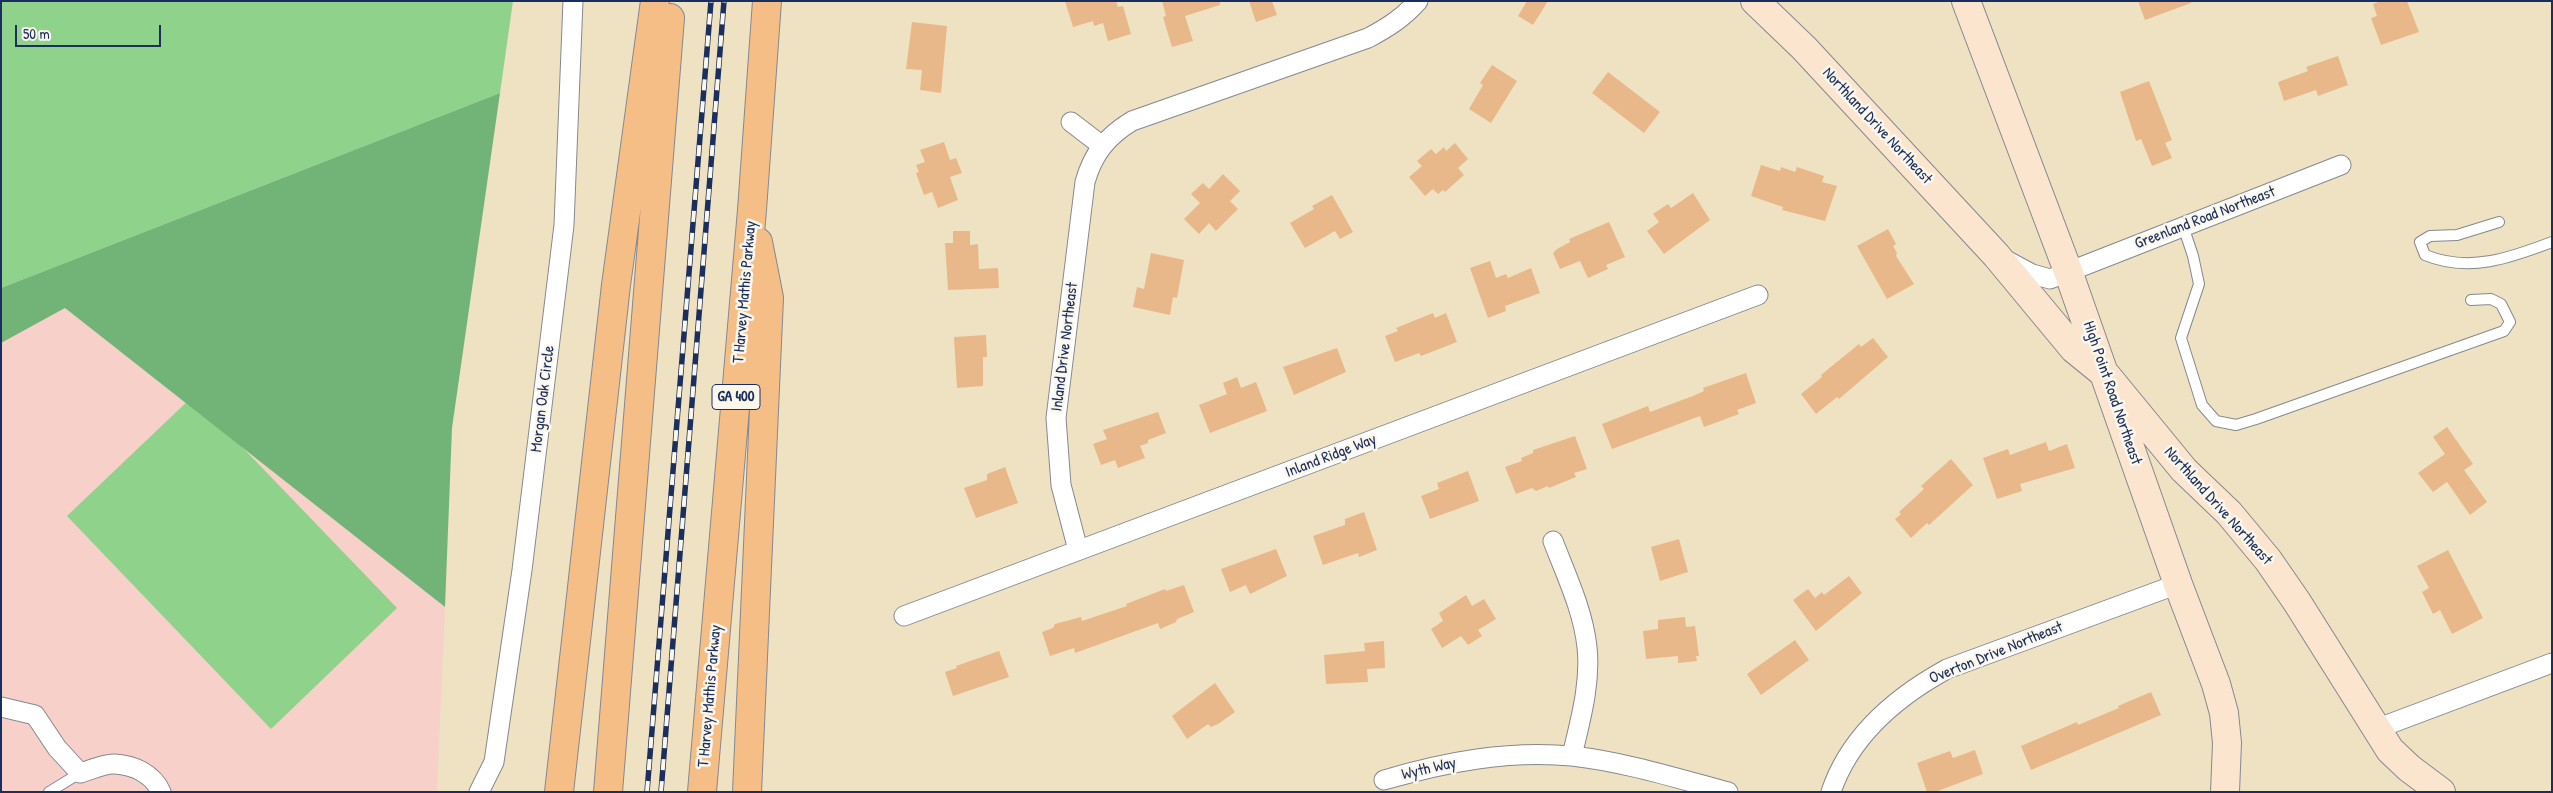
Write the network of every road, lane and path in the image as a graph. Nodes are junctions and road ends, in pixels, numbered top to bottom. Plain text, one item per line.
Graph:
1 (573, 1) edge
2 (655, 1) edge
3 (672, 1) edge
4 (767, 1) edge
5 (1418, 1) edge
6 (1754, 1) edge
7 (1966, 1) edge
8 (1071, 122) dead end
9 (1101, 146) junction
10 (2341, 166) dead end
11 (752, 210) junction
12 (2500, 222) dead end
13 (2183, 226) junction
14 (2552, 242) edge
15 (1996, 255) junction
16 (2068, 271) junction
17 (1758, 295) dead end
18 (2471, 300) dead end
19 (2106, 375) junction
20 (1553, 541) dead end
21 (1078, 550) junction
22 (2178, 584) junction
23 (904, 616) dead end
24 (2552, 663) edge
25 (1, 707) edge
26 (2376, 729) junction
27 (1572, 756) junction
28 (80, 773) junction
29 (1384, 780) dead end
30 (49, 792) edge
31 (160, 792) edge
32 (479, 792) edge
33 (559, 792) edge
34 (608, 792) edge
35 (702, 792) edge
36 (747, 792) edge
37 (1728, 792) edge
38 (1831, 792) edge
39 (2226, 792) edge
40 (2441, 792) edge

1 - 32 street, Morgan Oak Circle
2 - 33 highway
3 - 34 highway
4 - 11 highway, T Harvey Mathis Parkway / GA 400
5 - 9 street, Inland Drive Northeast
6 - 15 street, Northland Drive Northeast
7 - 16 street, High Point Road Northeast
8 - 9 street
9 - 21 street, Inland Drive Northeast
10 - 13 street, Greenland Road Northeast
11 - 35 highway, T Harvey Mathis Parkway / GA 400
11 - 36 highway
12 - 14 lane
13 - 16 street, Greenland Road Northeast
13 - 18 lane
15 - 16 street, Northland Drive Northeast
15 - 19 street, Northland Drive Northeast
16 - 19 street, High Point Road Northeast
17 - 21 street, Inland Ridge Way
19 - 22 street, High Point Road Northeast
19 - 26 street, Northland Drive Northeast
20 - 27 street
21 - 23 street, Inland Ridge Way
22 - 38 street, Overton Drive Northeast
22 - 39 street, High Point Road Northeast
24 - 26 street
25 - 28 street
26 - 40 street, Northland Drive Northeast
27 - 29 street, Wyth Way
27 - 37 street, Wyth Way
28 - 30 lane
28 - 31 street

